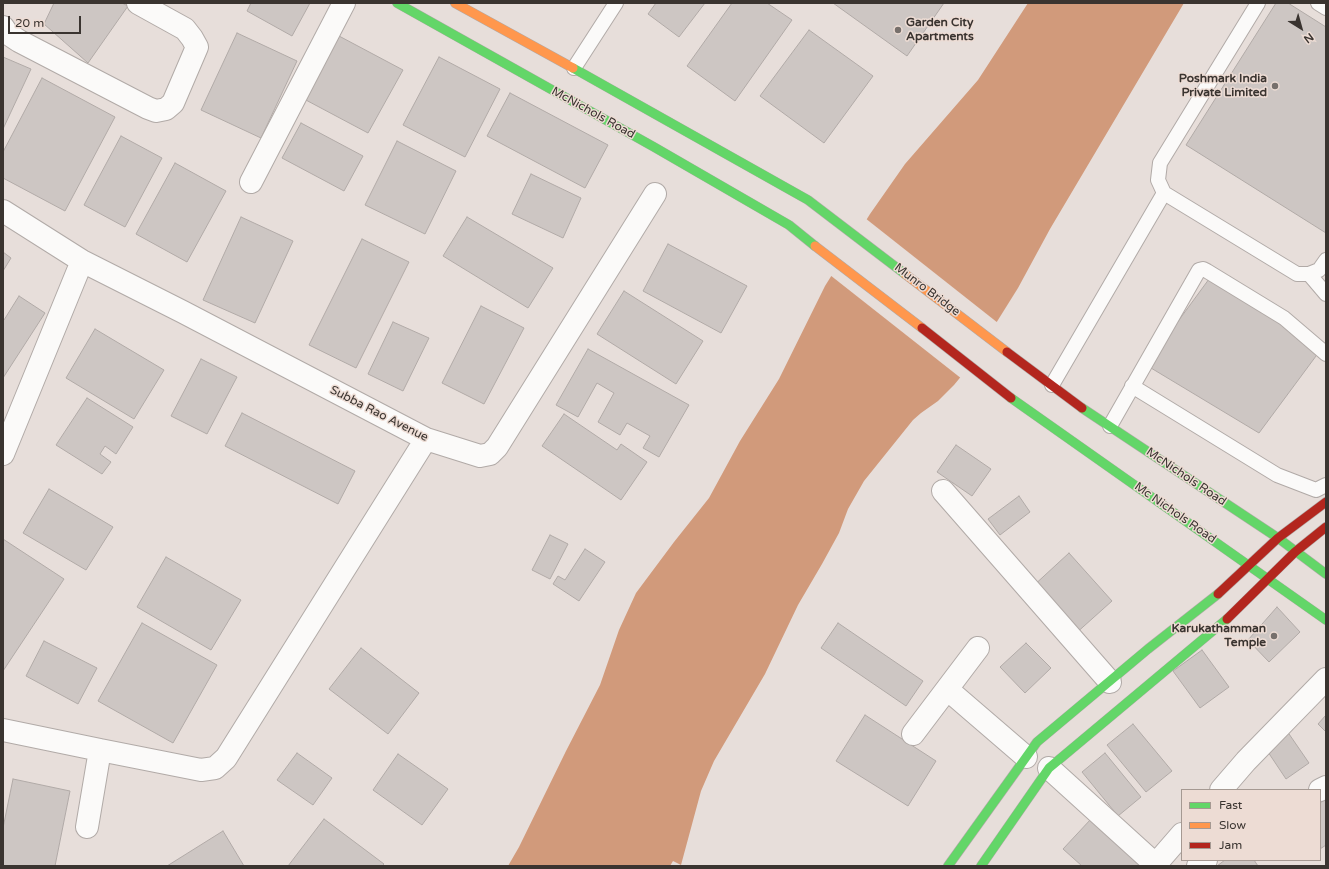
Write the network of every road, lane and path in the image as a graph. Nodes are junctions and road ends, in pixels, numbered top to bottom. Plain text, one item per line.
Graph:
1 (138, 3) edge
2 (344, 3) edge
3 (397, 3) edge
4 (456, 3) edge
5 (616, 3) edge
6 (1258, 3) edge
7 (1318, 3) edge
8 (1326, 8) edge
9 (3, 27) edge
10 (574, 68) junction
11 (251, 182) dead end
12 (1164, 192) junction
13 (655, 194) dead end
14 (3, 211) edge
15 (1326, 260) edge
16 (82, 261) junction
17 (1309, 274) junction
18 (1326, 294) edge
19 (1326, 354) edge
20 (1049, 382) junction
21 (1132, 386) junction
22 (1023, 407) joint
23 (1110, 426) junction
24 (426, 439) junction
25 (3, 454) edge
26 (1326, 485) edge
27 (943, 491) dead end
28 (1326, 502) edge
29 (1305, 518) junction
30 (1323, 529) edge
31 (1278, 538) junction
32 (1295, 552) junction
33 (1249, 565) junction
34 (1326, 574) edge
35 (1267, 579) junction
36 (1326, 620) edge
37 (978, 648) dead end
38 (1326, 679) edge
39 (1110, 682) junction
40 (947, 689) junction
41 (3, 730) edge
42 (913, 734) dead end
43 (100, 750) junction
44 (1026, 757) junction
45 (1049, 768) junction
46 (1222, 789) edge
47 (87, 828) dead end
48 (1181, 835) edge
49 (1156, 865) edge
50 (948, 866) edge
51 (981, 866) edge

1 - 9 street
2 - 11 street
3 - 22 main road, McNichols Road
4 - 10 main road
5 - 10 lane
6 - 12 lane
7 - 8 lane
10 - 20 main road, Munro Bridge
12 - 17 lane
12 - 20 lane
13 - 24 street, Subba Rao Avenue
14 - 16 street, Subba Rao Avenue
15 - 17 lane
16 - 24 street, Subba Rao Avenue
16 - 25 street
17 - 18 lane
19 - 21 lane
20 - 23 main road, McNichols Road
21 - 23 lane
21 - 26 lane
22 - 33 main road, Mc Nichols Road
23 - 31 main road, McNichols Road
24 - 43 street
27 - 39 street
28 - 29 main road
29 - 30 main road
29 - 31 main road
30 - 32 main road
31 - 32 main road, McNichols Road
31 - 33 main road
32 - 34 main road, McNichols Road
32 - 35 main road
33 - 35 main road, Mc Nichols Road
33 - 39 main road
35 - 36 main road, Mc Nichols Road
35 - 45 main road
37 - 40 street
38 - 46 street
39 - 44 main road
40 - 42 street
40 - 44 street
41 - 43 street
43 - 47 street
44 - 50 main road
45 - 49 street
45 - 51 main road
48 - 49 street

